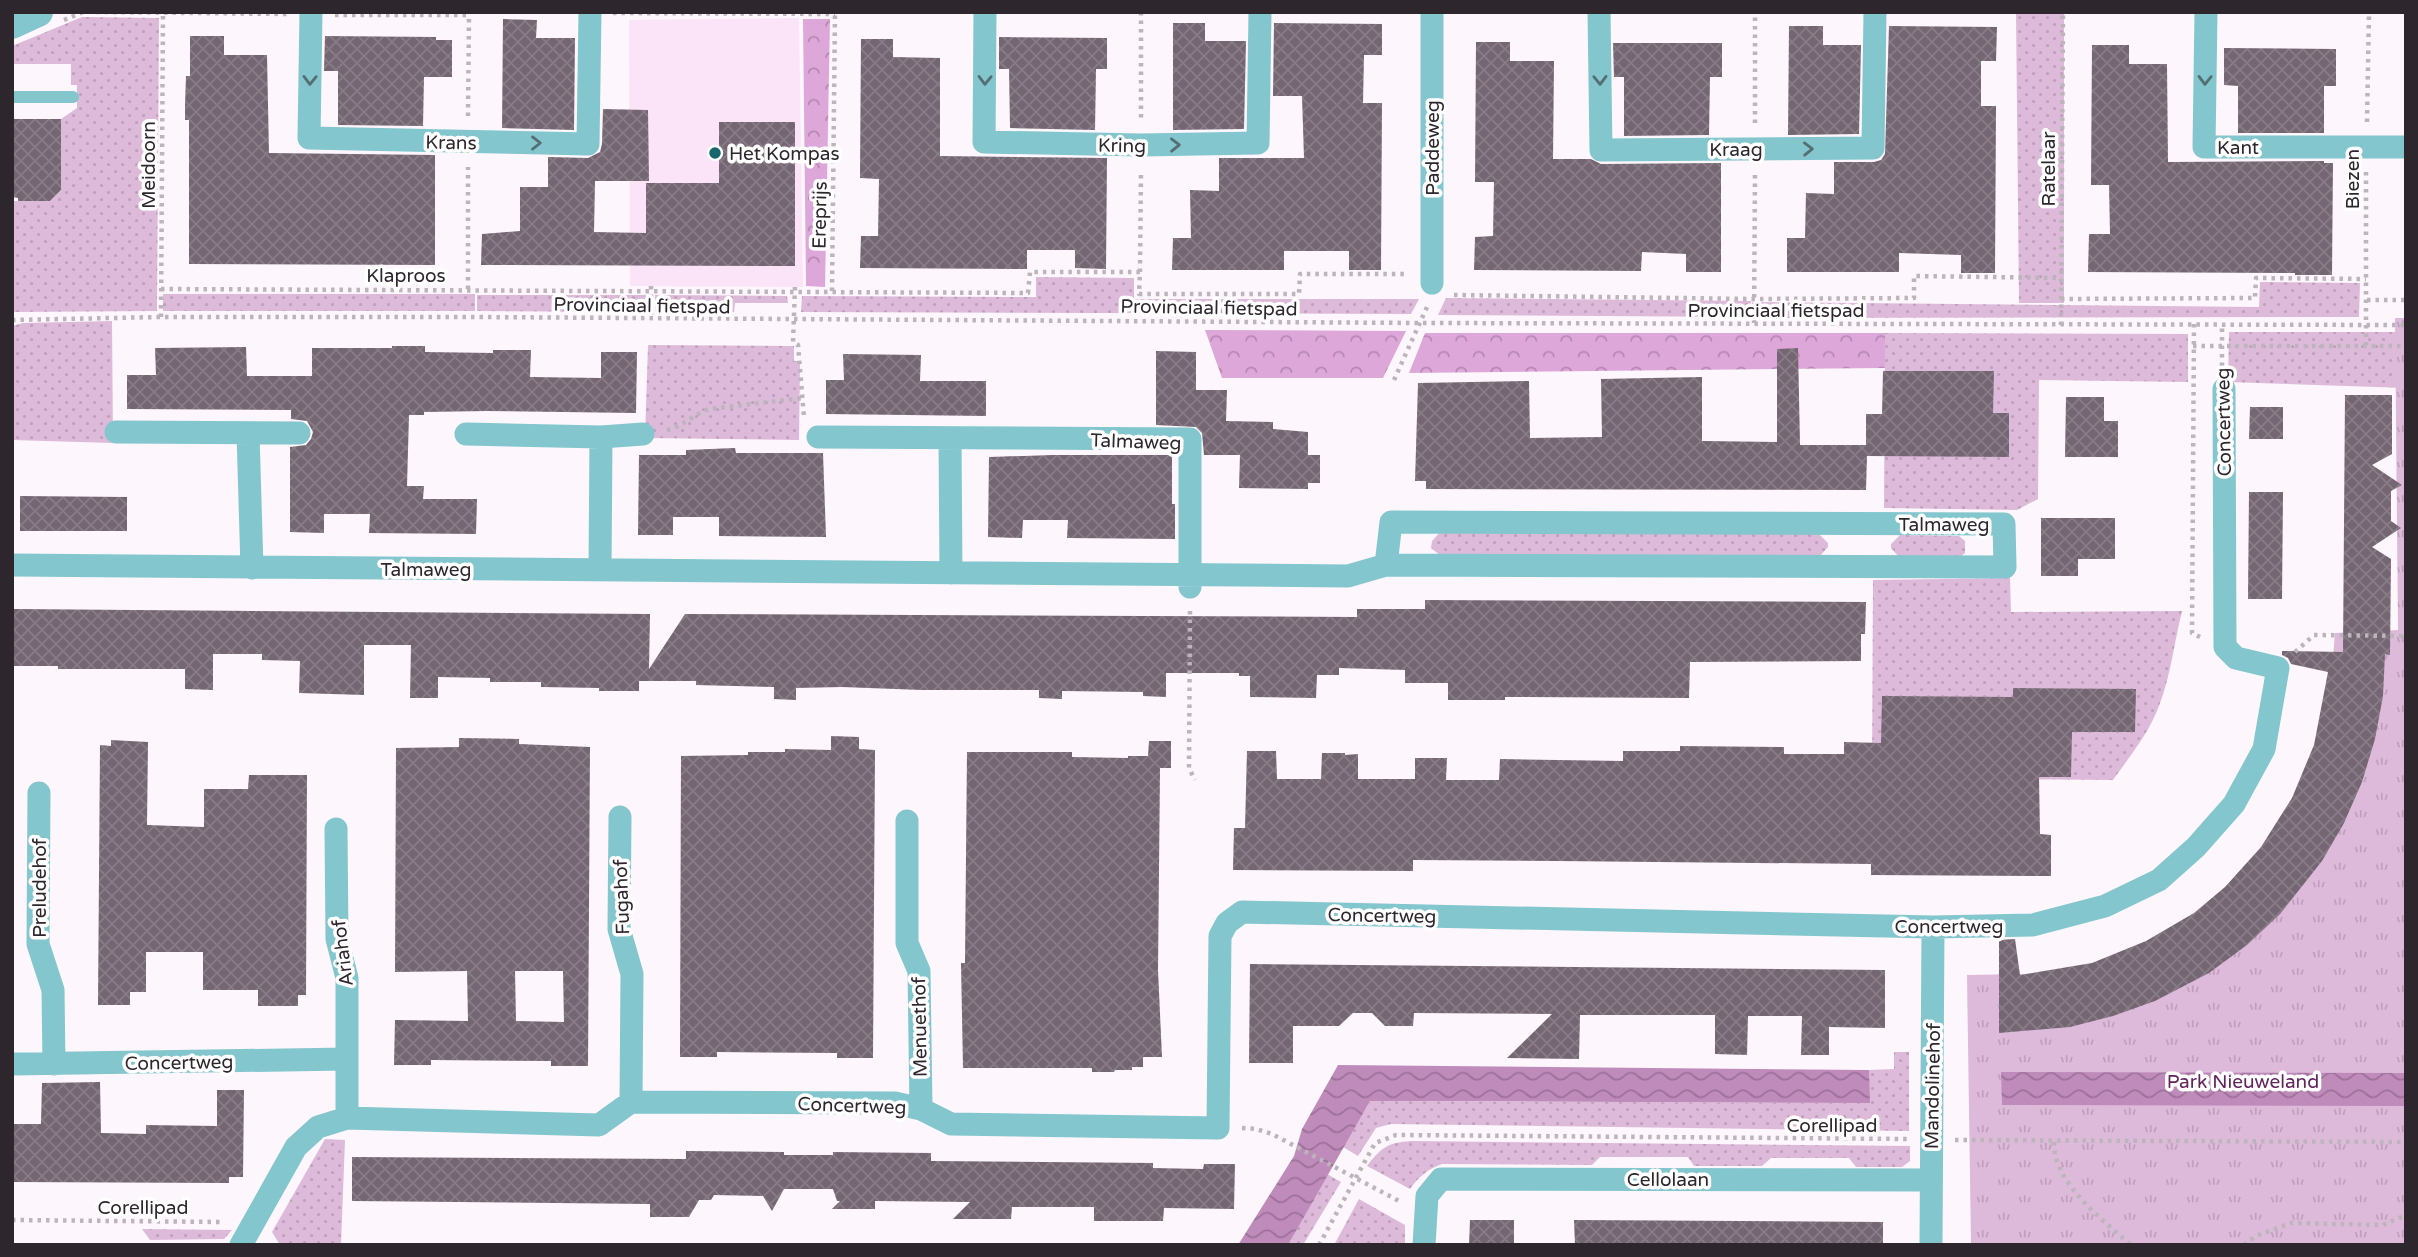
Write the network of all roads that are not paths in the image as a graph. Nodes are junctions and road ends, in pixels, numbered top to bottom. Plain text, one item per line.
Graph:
1 (38, 12) edge
2 (311, 12) edge
3 (985, 12) edge
4 (1260, 12) edge
5 (1432, 12) edge
6 (1599, 12) edge
7 (1875, 12) edge
8 (2206, 12) edge
9 (590, 13) edge
10 (12, 24) edge
11 (12, 97) edge
12 (74, 97) dead end
13 (2406, 147) edge
14 (1430, 287) road end
15 (2224, 389) road end
16 (117, 432) dead end
17 (248, 433) junction
18 (299, 433) dead end
19 (466, 434) dead end
20 (643, 434) road end
21 (601, 436) junction
22 (818, 437) road end
23 (950, 438) junction
24 (12, 565) edge
25 (1386, 565) junction
26 (252, 568) junction
27 (600, 570) junction
28 (951, 573) junction
29 (1189, 581) junction
30 (39, 793) dead end
31 (620, 817) dead end
32 (907, 821) dead end
33 (336, 830) dead end
34 (1933, 927) junction
35 (346, 1059) junction
36 (12, 1064) edge
37 (54, 1064) junction
38 (631, 1102) junction
39 (921, 1109) junction
40 (347, 1118) junction
41 (1931, 1180) junction
42 (246, 1237) edge
43 (1424, 1245) edge
44 (1931, 1245) edge

1 - 10 street
2 -> 9 street, Krans
3 -> 4 street, Kring
5 - 14 street, Paddeweg
6 -> 7 street, Kraag
8 -> 13 street, Kant
11 - 12 lane
15 - 34 street, Concertweg
16 - 17 street
17 - 18 street
17 - 26 street
19 - 21 street
20 - 21 street
21 - 27 street
22 - 23 street, Talmaweg
23 - 28 street
23 - 29 street, Talmaweg
24 - 26 street, Talmaweg
25 - 25 street, Talmaweg
25 - 29 street, Talmaweg
26 - 27 street, Talmaweg
27 - 28 street, Talmaweg
28 - 29 street, Talmaweg
30 - 37 street, Preludehof
31 - 38 street, Fugahof
32 - 39 street, Menuethof
33 - 35 street, Ariahof
34 - 39 street, Concertweg
34 - 41 street, Mandolinehof
35 - 37 street, Concertweg
35 - 40 street, Ariahof
36 - 37 street, Concertweg
38 - 39 street, Concertweg
38 - 40 street
40 - 42 street
41 - 43 street, Cellolaan
41 - 44 street, Mandolinehof

